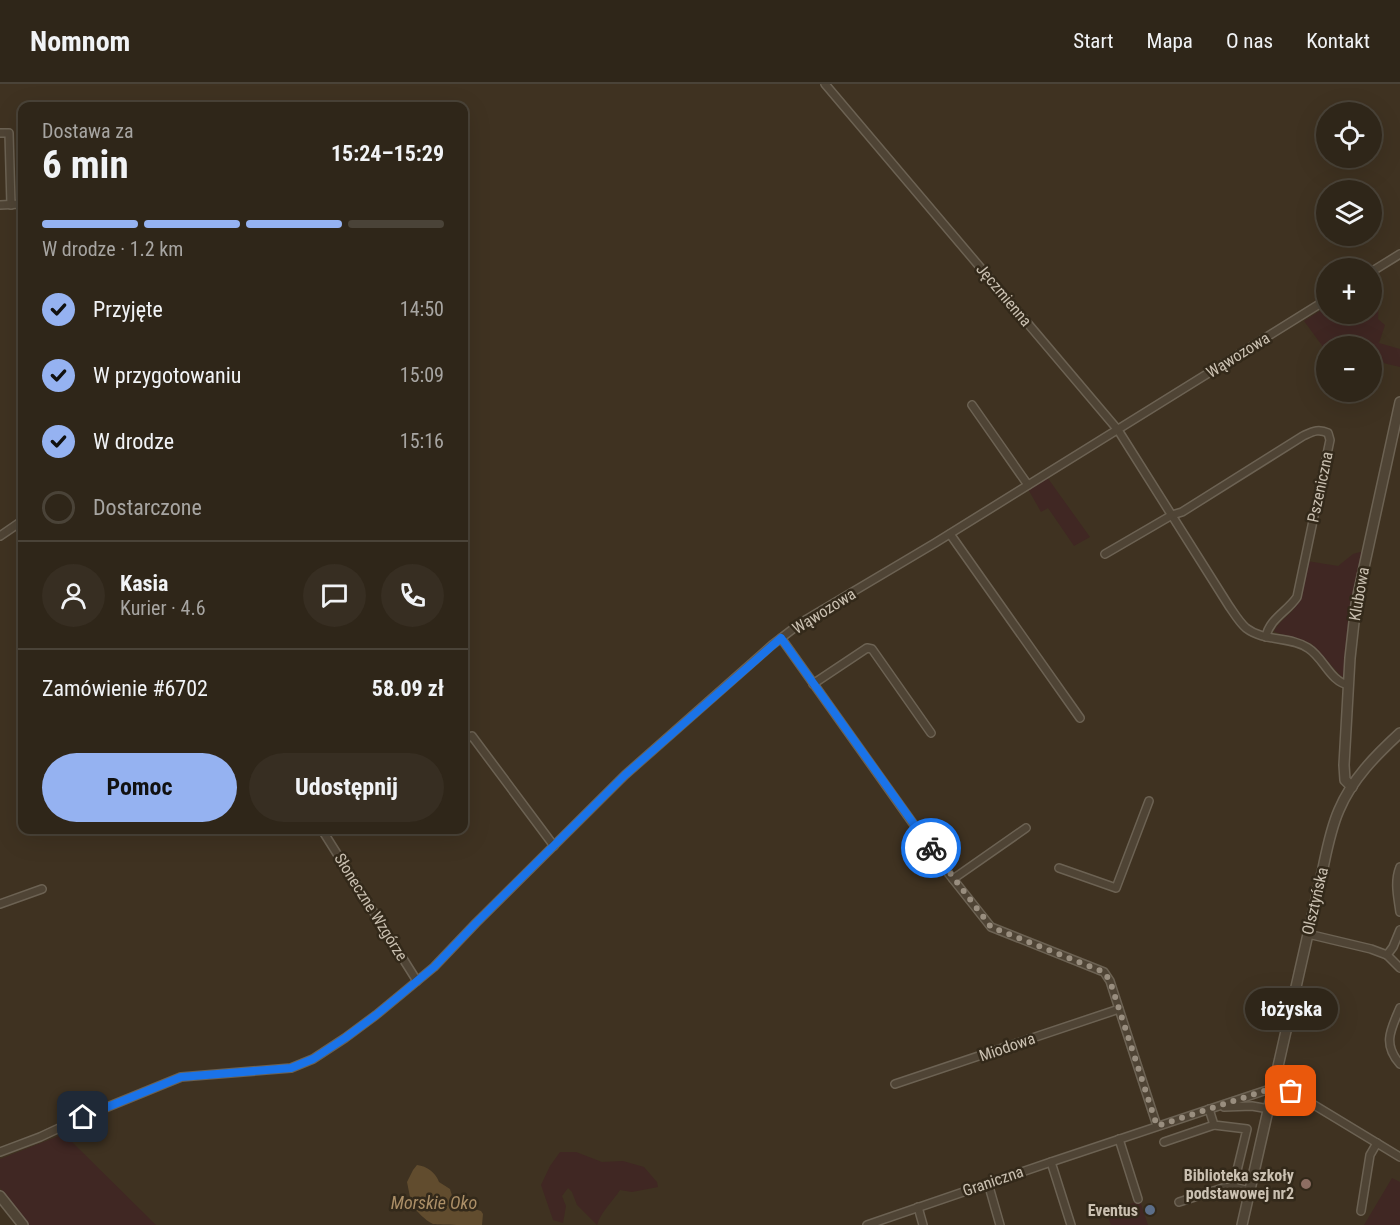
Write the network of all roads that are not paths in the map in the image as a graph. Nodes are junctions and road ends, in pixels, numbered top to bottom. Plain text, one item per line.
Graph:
1 (825, 84) edge
2 (0, 133) edge
3 (18, 204) edge
4 (0, 205) edge
5 (11, 205) junction
6 (1400, 254) edge
7 (1382, 265) edge
8 (1316, 306) edge
9 (1400, 402) edge
10 (972, 405) dead end
11 (1118, 430) junction
12 (1028, 485) junction
13 (1172, 515) junction
14 (18, 524) edge
15 (950, 534) junction
16 (0, 536) edge
17 (1105, 554) dead end
18 (1266, 637) junction
19 (781, 638) junction
20 (813, 684) junction
21 (1349, 685) junction
22 (1080, 718) dead end
23 (931, 732) dead end
24 (1400, 733) edge
25 (468, 738) edge
26 (1352, 787) junction
27 (1149, 801) dead end
28 (1026, 828) dead end
29 (329, 834) edge
30 (554, 846) junction
31 (1400, 867) edge
32 (1059, 868) dead end
33 (953, 879) junction
34 (42, 889) dead end
35 (0, 904) edge
36 (1400, 912) edge
37 (1400, 930) edge
38 (1308, 934) junction
39 (1387, 955) junction
40 (1400, 968) edge
41 (417, 981) junction
42 (1400, 1008) edge
43 (1119, 1009) junction
44 (1400, 1064) edge
45 (895, 1084) dead end
46 (1273, 1088) junction
47 (1211, 1108) junction
48 (1269, 1109) junction
49 (1214, 1125) junction
50 (1157, 1126) junction
51 (1119, 1139) junction
52 (1164, 1142) dead end
53 (1377, 1143) junction
54 (0, 1152) edge
55 (1400, 1157) edge
56 (1051, 1162) junction
57 (988, 1183) junction
58 (1233, 1187) junction
59 (1250, 1191) junction
60 (0, 1196) edge
61 (1138, 1200) dead end
62 (1179, 1202) dead end
63 (918, 1207) junction
64 (1361, 1211) dead end
65 (23, 1225) edge
66 (867, 1225) edge
67 (923, 1225) edge
68 (1000, 1225) edge
69 (1071, 1225) edge
70 (1242, 1225) edge

1 - 11 street, Jęczmienna
2 - 5 street
3 - 5 street
4 - 5 street
6 - 7 street
8 - 11 street, Wąwozowa
9 - 21 street, Klubowa
10 - 12 street
11 - 12 street, Wąwozowa
11 - 13 street, Jęczmienna
12 - 15 street, Wąwozowa
13 - 17 street
13 - 18 street, Jęczmienna
13 - 18 street, Pszeniczna
14 - 16 street
15 - 19 street, Wąwozowa
15 - 22 street
18 - 21 street, Jęczmienna
19 - 20 street
19 - 30 street, Wąwozowa
20 - 23 street
20 - 33 street
21 - 26 street, Klubowa
24 - 26 street, Olsztyńska
25 - 30 street
26 - 38 street, Olsztyńska
27 - 32 street
28 - 33 street
29 - 41 street, Słoneczne Wzgórze
30 - 41 street, Wąwozowa
31 - 36 street
33 - 43 street
34 - 35 street
37 - 39 street
38 - 39 street
38 - 46 street, Olsztyńska
39 - 40 street
41 - 54 street, Wąwozowa
42 - 44 street
43 - 45 street, Miodowa
43 - 50 street
46 - 47 street, Graniczna
46 - 48 street, Olsztyńska
46 - 53 street
47 - 48 street, Graniczna
47 - 49 street
47 - 50 street, Graniczna
48 - 59 street, Olsztyńska
49 - 52 street
49 - 58 street
50 - 51 street, Graniczna
51 - 56 street, Graniczna
51 - 61 street
53 - 55 street
53 - 64 street
56 - 57 street, Graniczna
56 - 69 street
57 - 63 street, Graniczna
57 - 68 street
58 - 59 street
58 - 62 street
59 - 70 street, Olsztyńska
60 - 65 street
63 - 66 street, Graniczna
63 - 67 street

